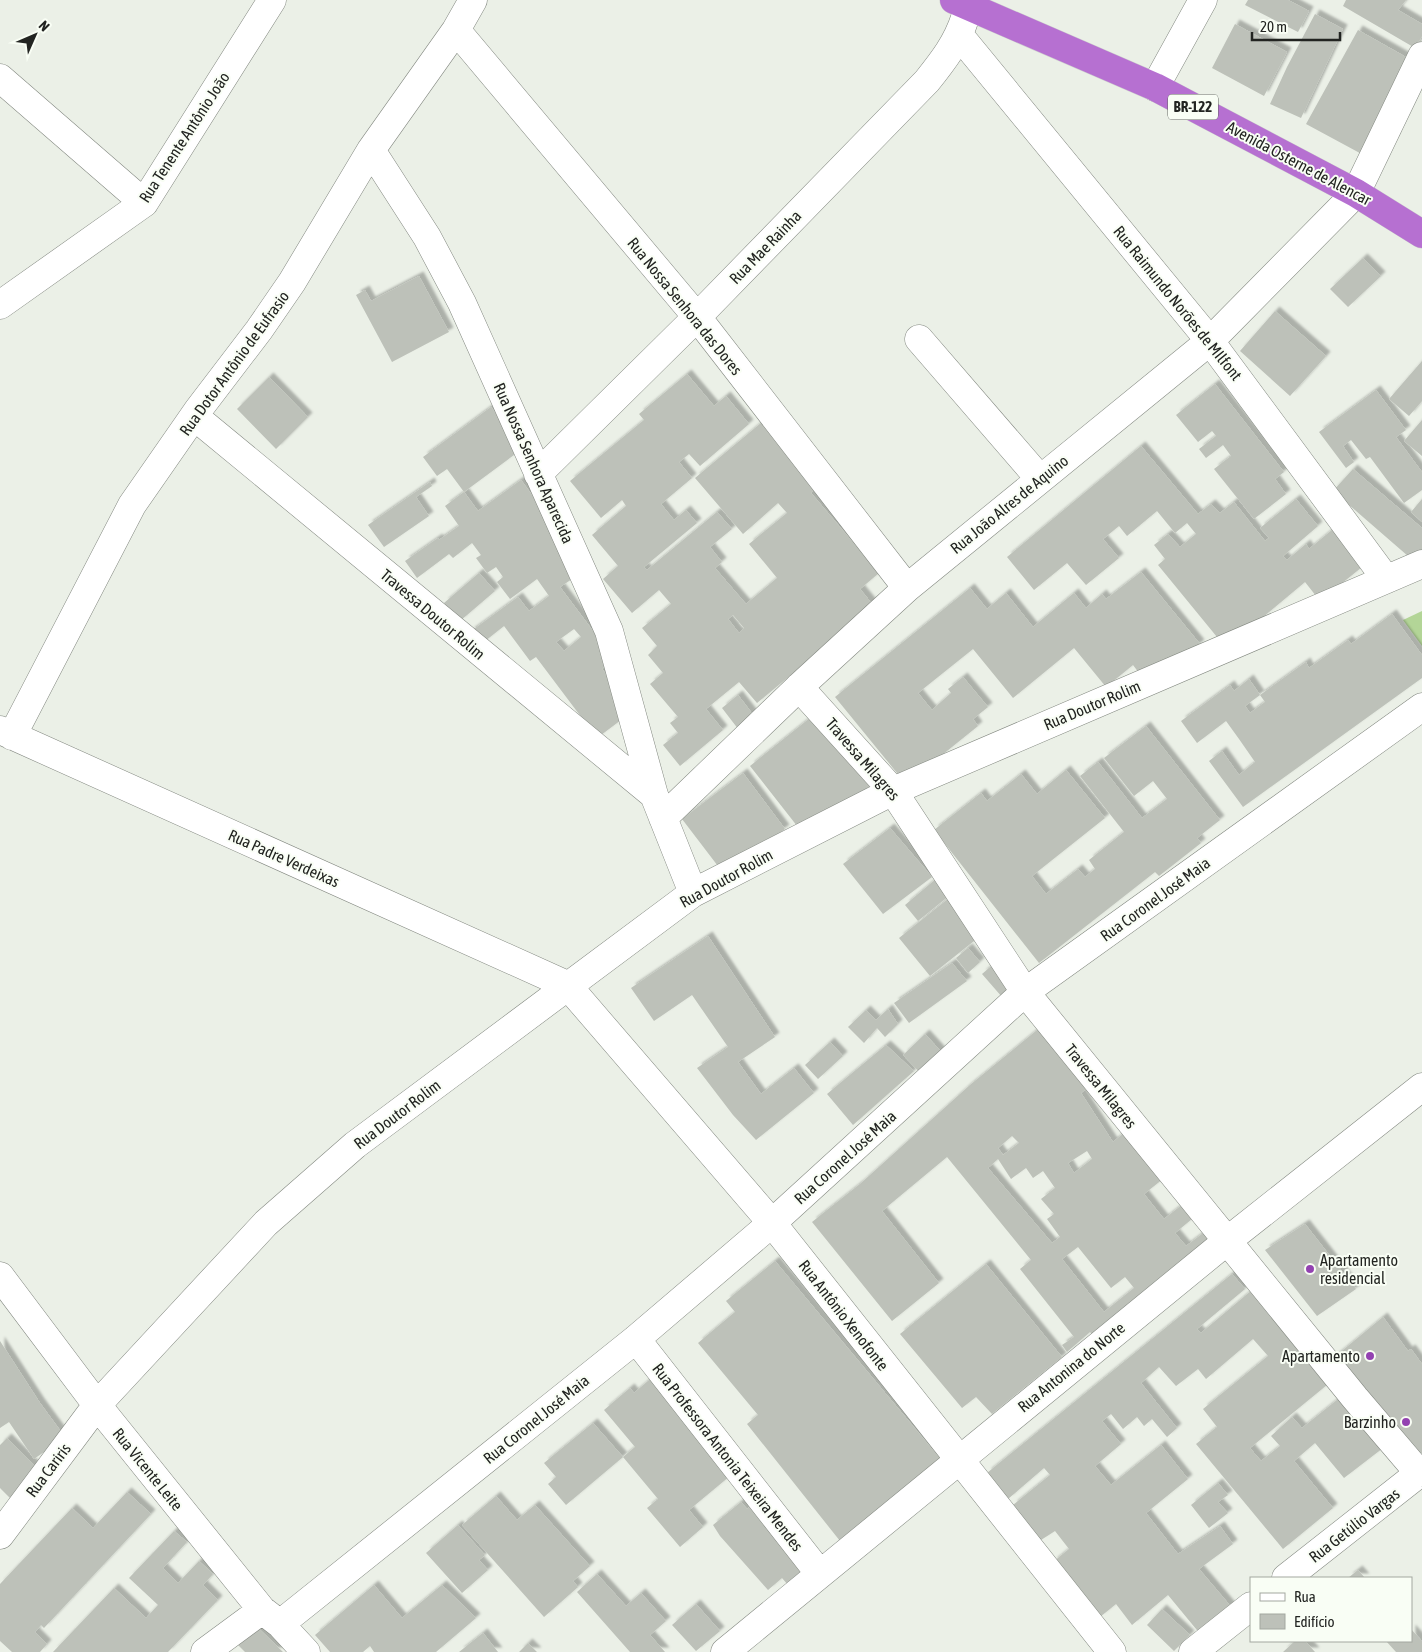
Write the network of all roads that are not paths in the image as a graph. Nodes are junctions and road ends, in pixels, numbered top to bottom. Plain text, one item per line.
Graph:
1 (272, 0) edge
2 (473, 0) edge
3 (1203, 0) edge
4 (961, 2) edge
5 (456, 30) junction
6 (959, 36) junction
7 (1422, 56) edge
8 (0, 78) edge
9 (1155, 87) junction
10 (371, 150) junction
11 (1356, 193) junction
12 (144, 203) junction
13 (1422, 234) edge
14 (0, 305) edge
15 (697, 317) junction
16 (919, 339) dead end
17 (1210, 341) junction
18 (194, 416) junction
19 (538, 474) junction
20 (1040, 479) junction
21 (1422, 564) edge
22 (1386, 579) junction
23 (908, 588) junction
24 (799, 687) junction
25 (1422, 707) edge
26 (6, 733) edge
27 (893, 791) junction
28 (659, 807) junction
29 (693, 893) junction
30 (567, 985) junction
31 (1025, 992) junction
32 (1422, 1086) edge
33 (772, 1223) junction
34 (1227, 1240) junction
35 (0, 1276) edge
36 (636, 1339) junction
37 (97, 1405) junction
38 (957, 1459) junction
39 (1421, 1472) edge
40 (0, 1535) edge
41 (820, 1574) junction
42 (1287, 1577) edge
43 (1250, 1607) edge
44 (271, 1617) junction
45 (205, 1652) edge
46 (306, 1652) edge
47 (724, 1652) edge
48 (1112, 1652) edge
49 (1193, 1652) edge

1 - 12 street, Rua Tenente Antônio João
2 - 5 street, Rua Dotor Antônio de Eufrasio
3 - 9 street
4 - 6 street, Rua Mae Rainha
4 - 9 highway, Avenida Osterne de Alencar / BR-122
5 - 10 street, Rua Dotor Antônio de Eufrasio
5 - 15 street, Rua Nossa Senhora das Dores
6 - 15 street, Rua Mae Rainha
6 - 17 street, Rua Raimundo Norões de MIlfont
7 - 11 street, Rua João Alres de Aquino
8 - 12 street
9 - 11 highway, Avenida Osterne de Alencar / BR-122
10 - 18 street, Rua Dotor Antônio de Eufrasio
10 - 19 street, Rua Nossa Senhora Aparecida
11 - 13 highway, Avenida Osterne de Alencar / BR-122
11 - 17 street, Rua João Alres de Aquino
12 - 14 street, Rua Tenente Antônio João
15 - 19 street, Rua Mae Rainha
15 - 23 street, Rua Nossa Senhora das Dores
16 - 20 street
17 - 20 street, Rua João Alres de Aquino
17 - 22 street, Rua Raimundo Norões de MIlfont
18 - 26 street, Rua Dotor Antônio de Eufrasio
18 - 28 street, Travessa Doutor Rolim
19 - 28 street, Rua Nossa Senhora Aparecida
20 - 23 street, Rua João Alres de Aquino
21 - 22 street, Rua Doutor Rolim
22 - 27 street, Rua Doutor Rolim
23 - 24 street, Rua João Alres de Aquino
24 - 27 street, Travessa Milagres
24 - 28 street, Rua João Alres de Aquino
25 - 31 street, Rua Coronel José Maia
26 - 30 street, Rua Padre Verdeixas
27 - 29 street, Rua Doutor Rolim
27 - 31 street, Travessa Milagres
28 - 29 street, Rua Nossa Senhora Aparecida
29 - 30 street, Rua Doutor Rolim
30 - 33 street, Rua Antônio Xenofonte
30 - 37 street, Rua Doutor Rolim
31 - 33 street, Rua Coronel José Maia
31 - 34 street, Travessa Milagres
32 - 34 street, Rua Antonina do Norte
33 - 36 street, Rua Coronel José Maia
33 - 38 street, Rua Antônio Xenofonte
34 - 38 street, Rua Antonina do Norte
34 - 39 street, Travessa Milagres
35 - 37 street, Rua Vicente Leite
36 - 41 street, Rua Professora Antonia Teixeira Mendes
36 - 44 street, Rua Coronel José Maia
37 - 40 street, Rua Cariris
37 - 44 street, Rua Vicente Leite
38 - 41 street, Rua Antonina do Norte
38 - 48 street, Rua Antônio Xenofonte
39 - 42 street, Rua Getúlio Vargas
41 - 47 street, Rua Antonina do Norte
43 - 49 street
44 - 45 street, Rua Coronel José Maia
44 - 46 street, Rua Vicente Leite

